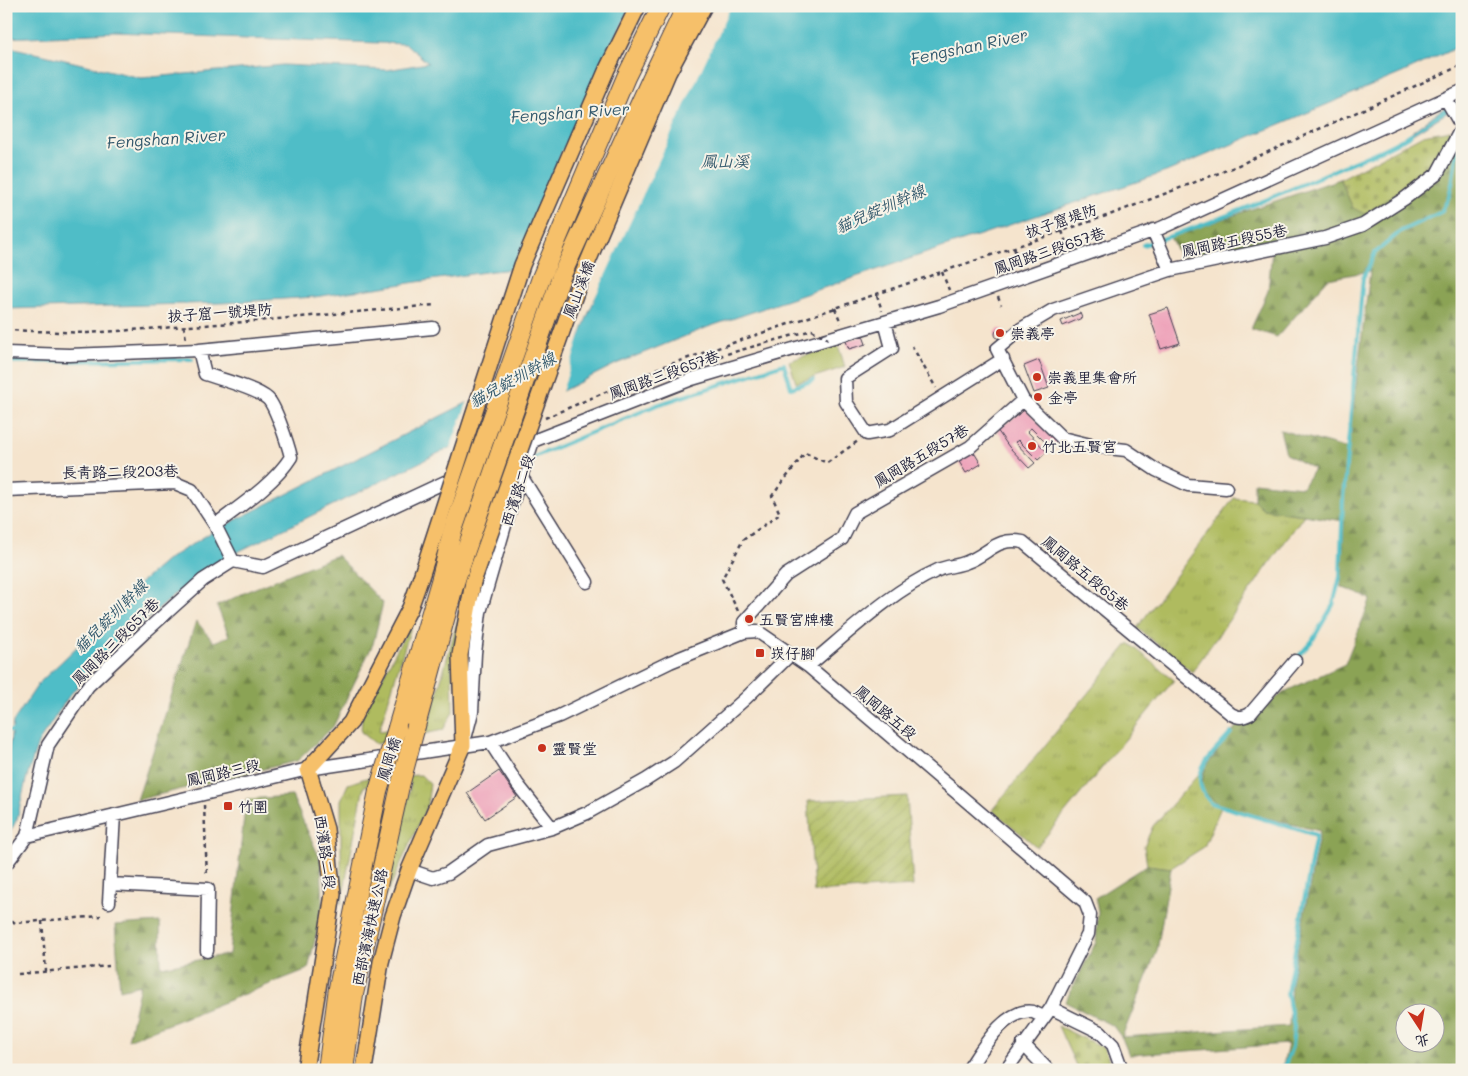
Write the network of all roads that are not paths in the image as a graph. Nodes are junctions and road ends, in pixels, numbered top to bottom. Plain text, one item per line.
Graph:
1 (638, 6) edge
2 (661, 6) edge
3 (686, 6) edge
4 (704, 6) edge
5 (1462, 91) edge
6 (1446, 99) junction
7 (1462, 127) edge
8 (1153, 230) junction
9 (1170, 270) junction
10 (885, 322) junction
11 (433, 328) dead end
12 (199, 350) junction
13 (6, 353) edge
14 (1003, 359) junction
15 (1023, 400) junction
16 (533, 441) junction
17 (521, 476) junction
18 (1226, 488) dead end
19 (6, 490) edge
20 (214, 525) junction
21 (233, 561) junction
22 (457, 580) junction
23 (587, 582) dead end
24 (744, 627) junction
25 (791, 654) junction
26 (1295, 661) dead end
27 (808, 666) junction
28 (490, 742) junction
29 (463, 745) junction
30 (308, 769) junction
31 (400, 786) joint
32 (378, 791) joint
33 (114, 815) junction
34 (552, 828) junction
35 (27, 836) junction
36 (6, 864) edge
37 (409, 870) junction
38 (110, 884) junction
39 (109, 902) dead end
40 (207, 951) dead end
41 (1047, 1012) junction
42 (1024, 1044) junction
43 (305, 1070) edge
44 (327, 1070) edge
45 (344, 1070) edge
46 (364, 1070) edge
47 (968, 1070) edge
48 (1006, 1070) edge
49 (1048, 1070) edge
50 (1122, 1070) edge

1 - 30 main road, bridge
2 - 22 highway, bridge
3 - 22 highway, 鳳山溪橋, bridge
4 - 22 main road, 鳳山溪橋, bridge
5 - 6 street, 鳳岡路三段657巷
6 - 7 street
6 - 8 street, 鳳岡路三段657巷
7 - 9 street, 鳳岡路五段55巷
8 - 9 street
8 - 10 street, 鳳岡路三段657巷
9 - 14 street, 鳳岡路五段55巷
10 - 14 street
10 - 16 street, 鳳岡路三段657巷
11 - 12 street
12 - 13 street
12 - 20 street
14 - 15 street
15 - 18 street
15 - 24 street, 鳳岡路五段57巷
16 - 17 street, 西濱路二段
16 - 21 street, 鳳岡路三段657巷
17 - 23 street
17 - 29 street, 西濱路二段
19 - 20 street, 長青路二段203巷
20 - 21 street, 長青路二段203巷
21 - 35 street, 鳳岡路三段657巷
22 - 29 main road, 西濱路二段
22 - 31 highway, 鳳岡橋, bridge
22 - 32 highway, 鳳岡橋, bridge
24 - 25 street, 鳳岡路五段
24 - 28 street
25 - 27 street, 鳳岡路五段
25 - 34 street
26 - 27 street, 鳳岡路五段65巷
27 - 41 street, 鳳岡路五段
28 - 29 street
28 - 34 street
29 - 30 street, 鳳岡路三段
29 - 37 main road, 西濱路二段
30 - 33 street, 鳳岡路三段
30 - 43 main road, 西濱路二段
31 - 45 highway, 西部濱海快速公路
32 - 44 highway, 西部濱海快速公路
33 - 35 street, 鳳岡路三段
33 - 38 street
34 - 37 street
35 - 36 street
37 - 46 main road, 西濱路二段
38 - 39 street
38 - 40 street
41 - 42 street, 鳳岡路五段
41 - 47 street
41 - 50 street
42 - 48 street, 鳳岡路五段
42 - 49 street

